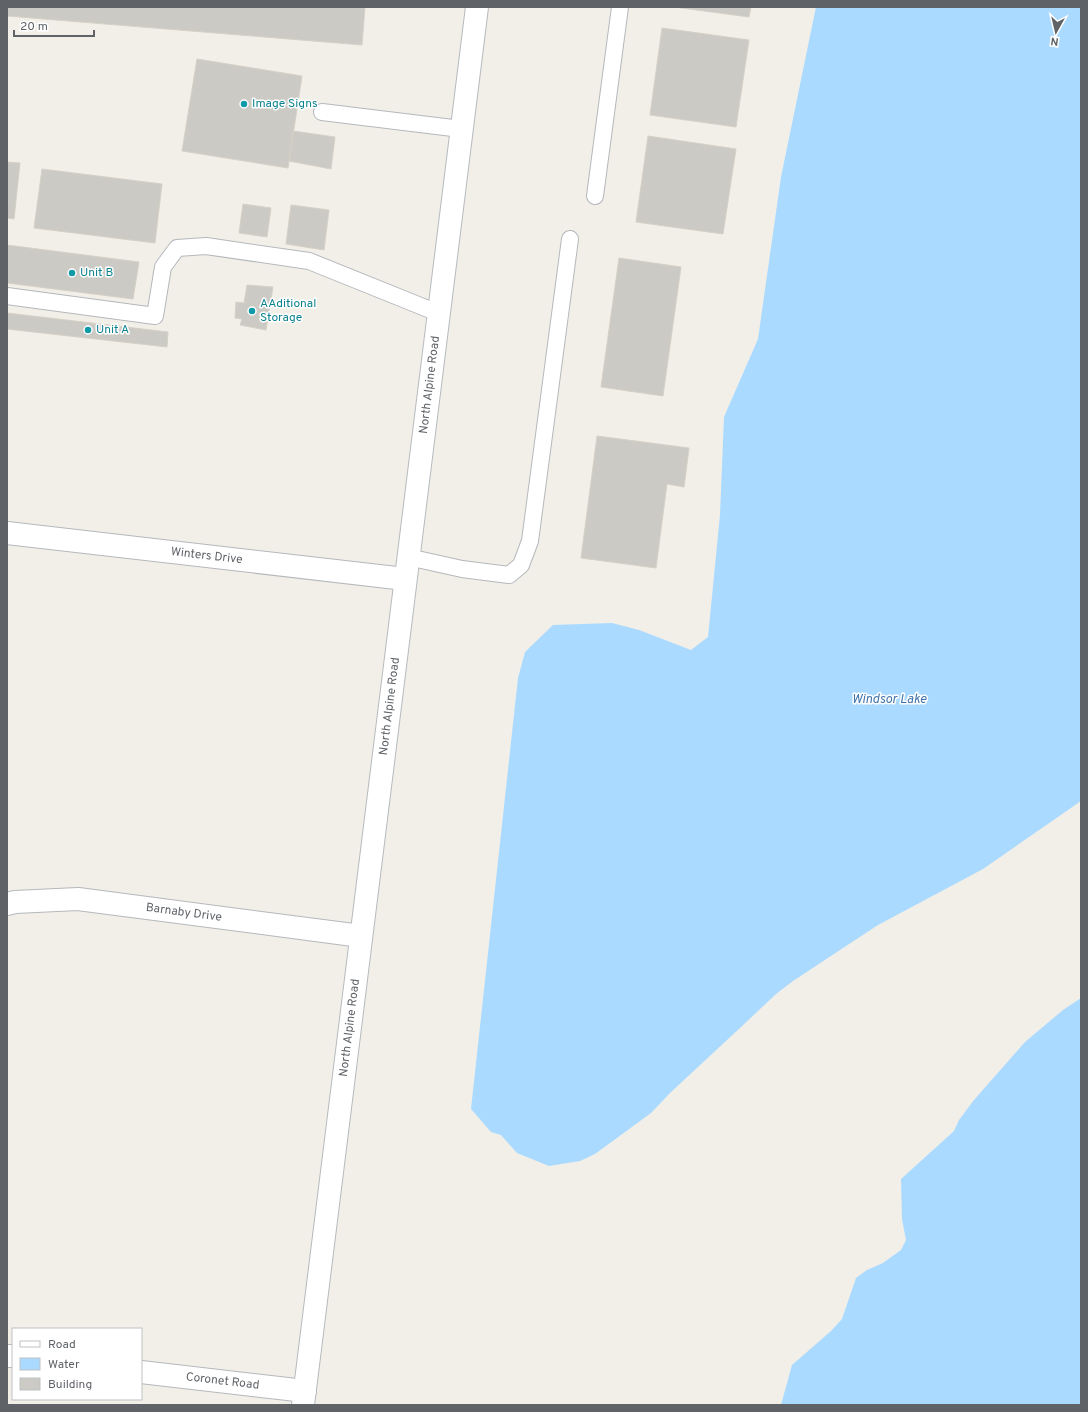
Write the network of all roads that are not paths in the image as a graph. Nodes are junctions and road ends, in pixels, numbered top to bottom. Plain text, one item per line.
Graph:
1 (477, 7) edge
2 (620, 7) edge
3 (322, 112) dead end
4 (461, 129) junction
5 (595, 196) dead end
6 (570, 239) dead end
7 (7, 296) edge
8 (438, 313) junction
9 (7, 533) edge
10 (408, 557) junction
11 (405, 580) junction
12 (7, 904) edge
13 (361, 936) junction
14 (142, 1372) edge
15 (304, 1398) edge

1 - 4 main road, North Alpine Road
2 - 5 lane
3 - 4 lane
4 - 8 main road, North Alpine Road
6 - 10 lane
7 - 8 lane
8 - 10 main road, North Alpine Road
9 - 11 main road, Winters Drive
10 - 11 main road, North Alpine Road
11 - 13 main road, North Alpine Road
12 - 13 main road, Barnaby Drive
13 - 15 main road, North Alpine Road
14 - 15 main road, Coronet Road

